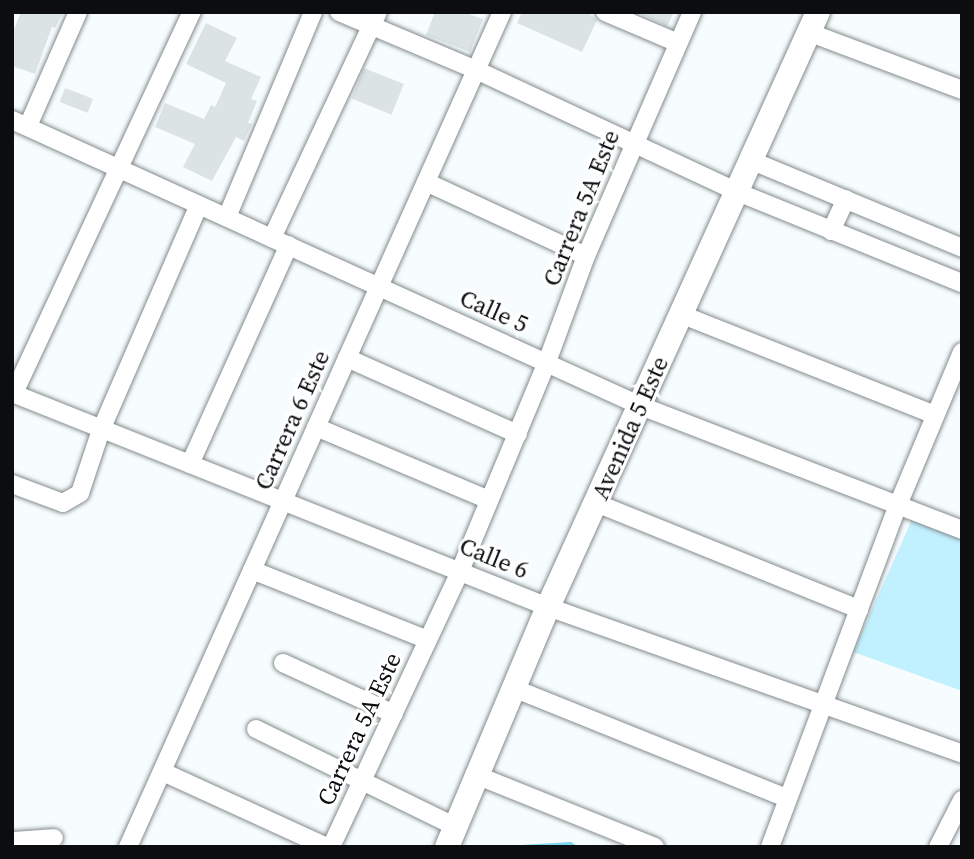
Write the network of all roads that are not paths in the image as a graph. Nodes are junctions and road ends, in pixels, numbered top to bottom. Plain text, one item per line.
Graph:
1 (78, 12) edge
2 (192, 12) edge
3 (313, 12) edge
4 (339, 12) edge
5 (502, 12) edge
6 (606, 12) edge
7 (692, 12) edge
8 (375, 19) edge
9 (813, 22) edge
10 (678, 43) junction
11 (476, 70) junction
12 (962, 90) edge
13 (20, 123) edge
14 (633, 144) junction
15 (750, 160) junction
16 (119, 166) junction
17 (426, 182) junction
18 (735, 191) junction
19 (846, 199) junction
20 (200, 205) junction
21 (227, 217) junction
22 (906, 224) junction
23 (831, 231) junction
24 (272, 237) junction
25 (289, 246) junction
26 (962, 248) edge
27 (892, 254) junction
28 (586, 256) junction
29 (962, 283) edge
30 (379, 286) junction
31 (680, 314) junction
32 (962, 352) edge
33 (347, 358) junction
34 (547, 362) junction
35 (13, 393) edge
36 (641, 406) junction
37 (935, 415) junction
38 (316, 427) junction
39 (101, 430) junction
40 (518, 434) junction
41 (190, 464) junction
42 (12, 484) edge
43 (284, 500) junction
44 (489, 500) junction
45 (596, 503) junction
46 (898, 505) junction
47 (962, 530) edge
48 (252, 570) junction
49 (460, 570) junction
50 (548, 607) junction
51 (859, 609) junction
52 (428, 640) junction
53 (283, 663) dead end
54 (513, 688) junction
55 (823, 703) junction
56 (394, 714) junction
57 (256, 729) dead end
58 (962, 754) edge
59 (163, 772) junction
60 (477, 775) junction
61 (362, 782) junction
62 (787, 798) junction
63 (962, 800) edge
64 (451, 837) edge
65 (54, 838) dead end
66 (12, 841) edge
67 (134, 845) edge
68 (329, 847) edge
69 (655, 847) edge
70 (770, 847) edge
71 (938, 847) edge

1 - 13 street
2 - 16 street
3 - 21 street
4 - 8 street
5 - 11 street, Carrera 6 Este
6 - 10 street
7 - 10 street, Carrera 5A Este
8 - 11 street
8 - 24 street
9 - 12 street
9 - 15 main road, Avenida 5 Este
10 - 14 street, Carrera 5A Este
11 - 14 street
11 - 17 street, Carrera 6 Este
13 - 16 street, Calle 5
14 - 18 street
14 - 28 street, Carrera 5A Este
15 - 18 main road, Avenida 5 Este
15 - 19 street
16 - 20 street, Calle 5
16 - 35 street
17 - 28 street
17 - 30 street, Carrera 6 Este
18 - 23 street
18 - 31 main road, Avenida 5 Este
19 - 22 street
19 - 23 street
20 - 21 street, Calle 5
20 - 39 street
21 - 24 street, Calle 5
22 - 26 street
22 - 27 street
23 - 27 street
24 - 25 street, Calle 5
25 - 30 street, Calle 5
25 - 41 street
27 - 29 street
28 - 34 street, Carrera 5A Este
30 - 33 street, Carrera 6 Este
30 - 34 street, Calle 5
31 - 36 main road, Avenida 5 Este
31 - 37 street
32 - 37 street
33 - 38 street, Carrera 6 Este
33 - 40 street
34 - 36 street, Calle 5
34 - 40 street, Carrera 5A Este
35 - 39 street, Calle 6
36 - 45 main road, Avenida 5 Este
36 - 46 street, Calle 5
37 - 46 street
38 - 43 street, Carrera 6 Este
38 - 44 street
39 - 41 street, Calle 6
39 - 42 street
40 - 44 street, Carrera 5A Este
41 - 43 street, Calle 6
43 - 48 street, Carrera 6 Este
43 - 49 street, Calle 6
44 - 49 street, Carrera 5A Este
45 - 50 main road, Avenida 5 Este
45 - 51 street
46 - 47 street, Calle 5
46 - 51 street
48 - 52 street
48 - 59 street, Carrera 6 Este
49 - 50 street, Calle 6
49 - 52 street, Carrera 5A Este
50 - 54 main road, Avenida 5 Este
50 - 55 street, Calle 6
51 - 55 street
52 - 56 street, Carrera 5A Este
53 - 56 street
54 - 60 main road, Avenida 5 Este
54 - 62 street
55 - 58 street, Calle 6
55 - 62 street
56 - 61 street, Carrera 5A Este
57 - 61 street
59 - 67 street, Carrera 6 Este
59 - 68 street
60 - 64 main road, Avenida 5 Este
60 - 69 street
61 - 64 street
61 - 68 street, Carrera 5A Este
62 - 70 street
63 - 71 street
65 - 66 street

